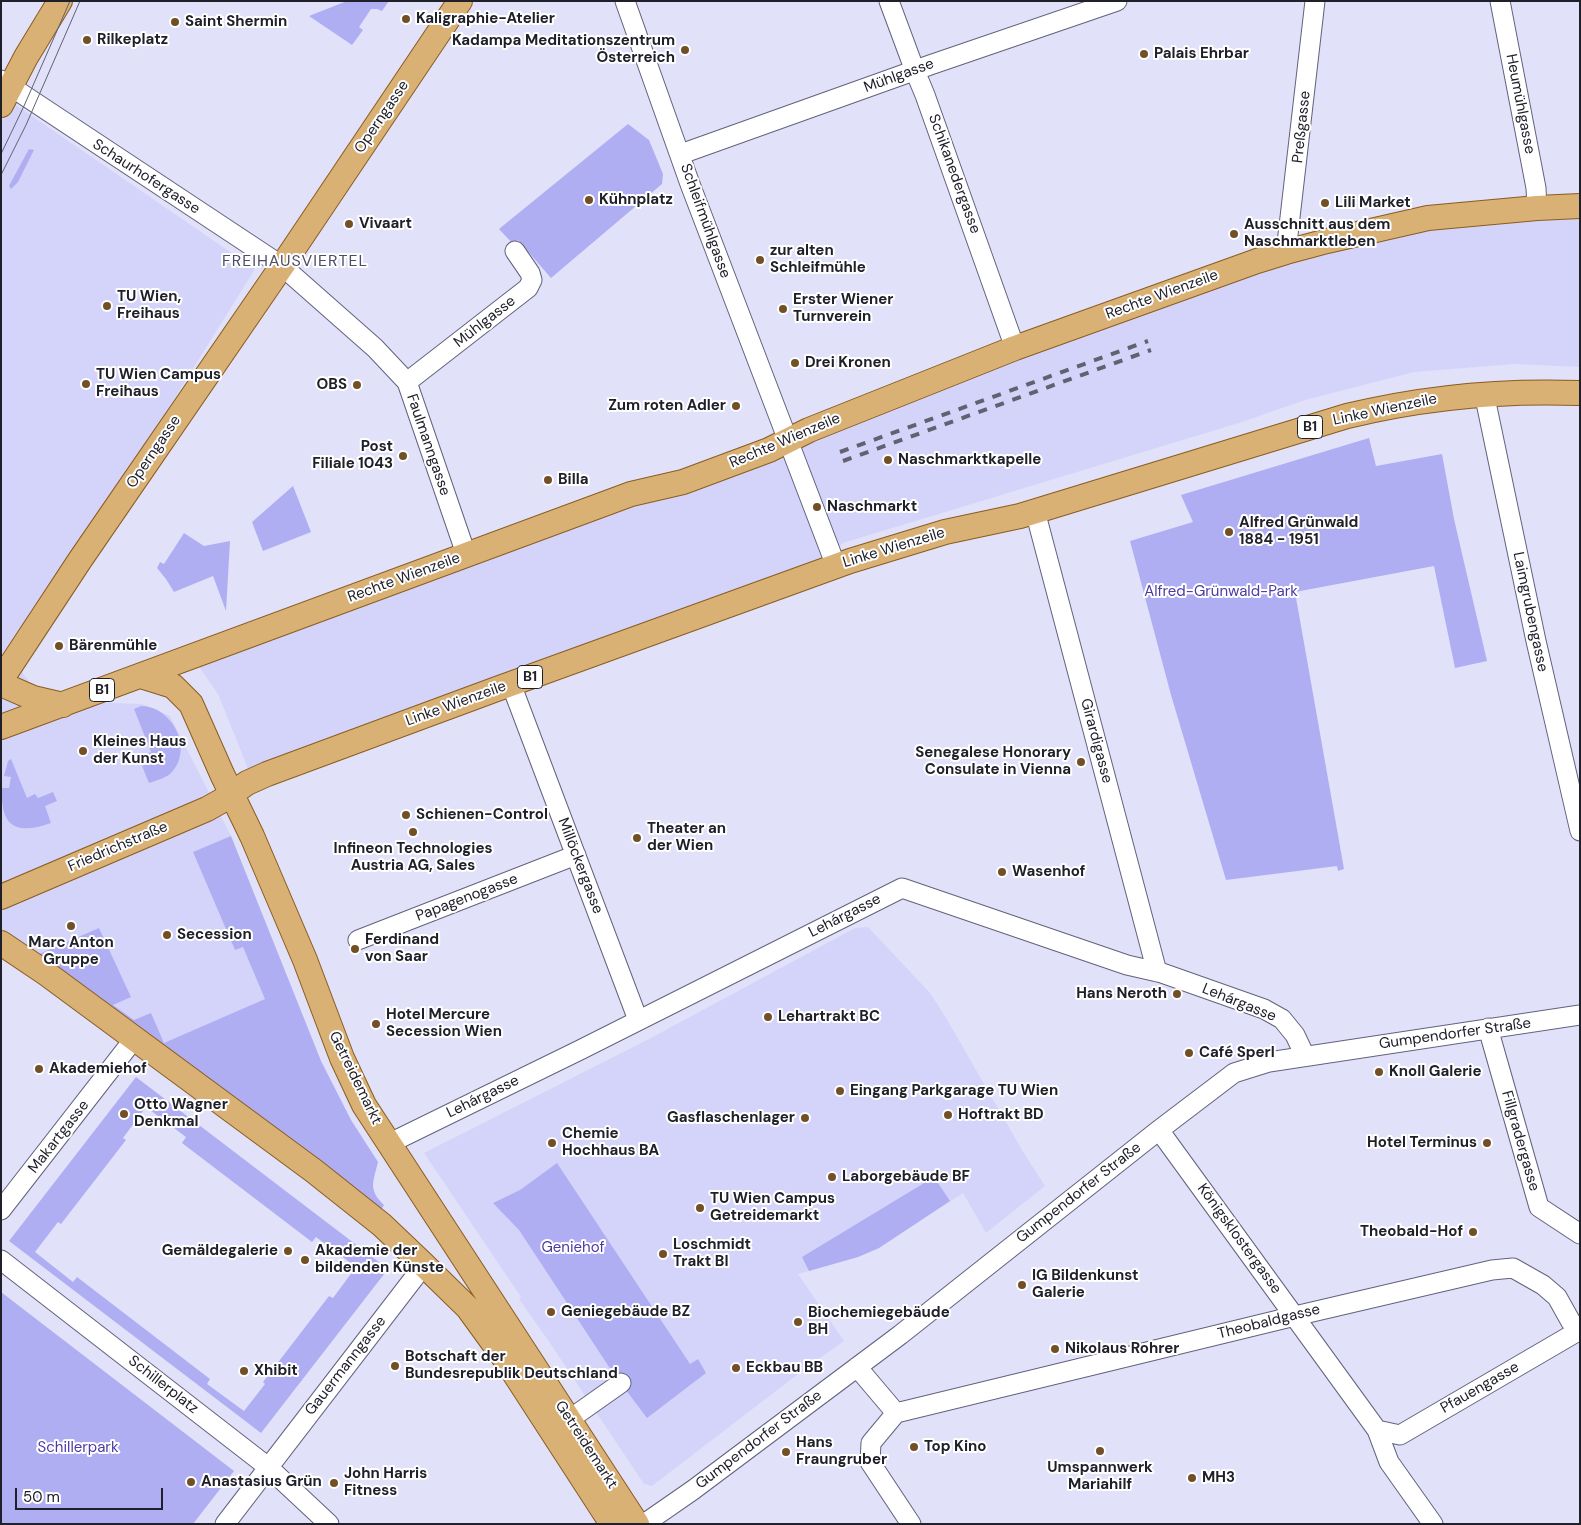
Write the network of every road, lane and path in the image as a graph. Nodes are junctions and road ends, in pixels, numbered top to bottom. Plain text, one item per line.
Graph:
1 (60, 1) edge
2 (460, 1) edge
3 (625, 1) edge
4 (889, 1) edge
5 (1118, 1) edge
6 (1315, 1) edge
7 (1500, 1) edge
8 (914, 71) junction
9 (4, 91) edge
10 (681, 154) junction
11 (1580, 206) edge
12 (1537, 208) junction
13 (515, 251) dead end
14 (1286, 252) junction
15 (282, 266) junction
16 (1016, 348) junction
17 (407, 382) junction
18 (1484, 393) junction
19 (1580, 393) edge
20 (788, 440) junction
21 (1035, 511) junction
22 (466, 554) junction
23 (836, 566) junction
24 (140, 676) junction
25 (1, 680) edge
26 (1, 684) edge
27 (511, 684) junction
28 (63, 705) junction
29 (1, 727) edge
30 (232, 793) junction
31 (1580, 831) edge
32 (576, 856) junction
33 (1, 898) edge
34 (358, 940) dead end
35 (1, 943) edge
36 (1157, 972) junction
37 (1580, 1015) edge
38 (638, 1020) junction
39 (1488, 1028) junction
40 (134, 1038) junction
41 (1305, 1056) junction
42 (1159, 1130) junction
43 (388, 1144) junction
44 (1, 1210) edge
45 (1580, 1234) edge
46 (1, 1260) edge
47 (424, 1265) junction
48 (1295, 1316) junction
49 (1580, 1330) edge
50 (857, 1366) junction
51 (621, 1383) dead end
52 (896, 1413) junction
53 (570, 1419) junction
54 (1377, 1430) junction
55 (268, 1467) junction
56 (225, 1524) edge
57 (329, 1524) edge
58 (612, 1524) edge
59 (637, 1524) edge
60 (644, 1524) edge
61 (910, 1524) edge
62 (1433, 1524) edge

1 - 9 main road
2 - 15 main road, Operngasse
3 - 10 street, Schleifmühlgasse
4 - 8 street, Schikanedergasse
5 - 8 street, Mühlgasse
6 - 14 street, Preßgasse
7 - 12 street, Heumühlgasse
8 - 10 street, Mühlgasse
8 - 16 street, Schikanedergasse
9 - 15 street, Schaurhofergasse
10 - 20 street, Schleifmühlgasse
11 - 12 main road, Rechte Wienzeile / B1
12 - 14 main road, Rechte Wienzeile / B1
13 - 17 street, Mühlgasse
14 - 16 main road, Rechte Wienzeile / B1
15 - 17 street, Faulmanngasse
15 - 25 main road, Operngasse
16 - 20 main road, Rechte Wienzeile / B1
17 - 22 street, Faulmanngasse
18 - 19 main road, Linke Wienzeile / B1
18 - 21 main road, Linke Wienzeile / B1
18 - 31 street, Laimgrubengasse
20 - 22 main road, Rechte Wienzeile / B1
20 - 23 street, Schleifmühlgasse
21 - 23 main road, Linke Wienzeile / B1
21 - 36 street, Girardigasse
22 - 24 main road, Rechte Wienzeile / B1
23 - 27 main road, Linke Wienzeile / B1
24 - 28 main road, Rechte Wienzeile / B1
24 - 30 main road, Getreidemarkt
26 - 28 main road
27 - 30 main road, Linke Wienzeile / B1
27 - 32 street, Millöckergasse
28 - 29 main road, Rechte Wienzeile / B1
30 - 33 main road, Friedrichstraße / B1
30 - 43 main road, Getreidemarkt
32 - 34 street, Papagenogasse
32 - 38 street, Millöckergasse
35 - 40 main road, Getreidemarkt
36 - 38 street, Lehárgasse
36 - 41 street, Lehárgasse
37 - 39 street, Gumpendorfer Straße
38 - 43 street, Lehárgasse
39 - 41 street, Gumpendorfer Straße
39 - 45 street, Fillgradergasse
40 - 44 street, Makartgasse
40 - 47 main road, Getreidemarkt
41 - 42 street, Gumpendorfer Straße
42 - 48 street, Königsklostergasse
42 - 50 street, Gumpendorfer Straße
43 - 53 main road, Getreidemarkt
46 - 55 street, Schillerplatz
47 - 55 street, Gauermanngasse
47 - 58 main road, Getreidemarkt
48 - 49 street, Theobaldgasse
48 - 52 street, Theobaldgasse
48 - 54 street, Königsklostergasse
49 - 54 street, Pfauengasse
50 - 52 street
50 - 60 street, Gumpendorfer Straße
51 - 53 street
52 - 61 street
53 - 59 main road, Getreidemarkt
54 - 62 street, Königsklostergasse
55 - 56 street
55 - 57 street, Schillerplatz

